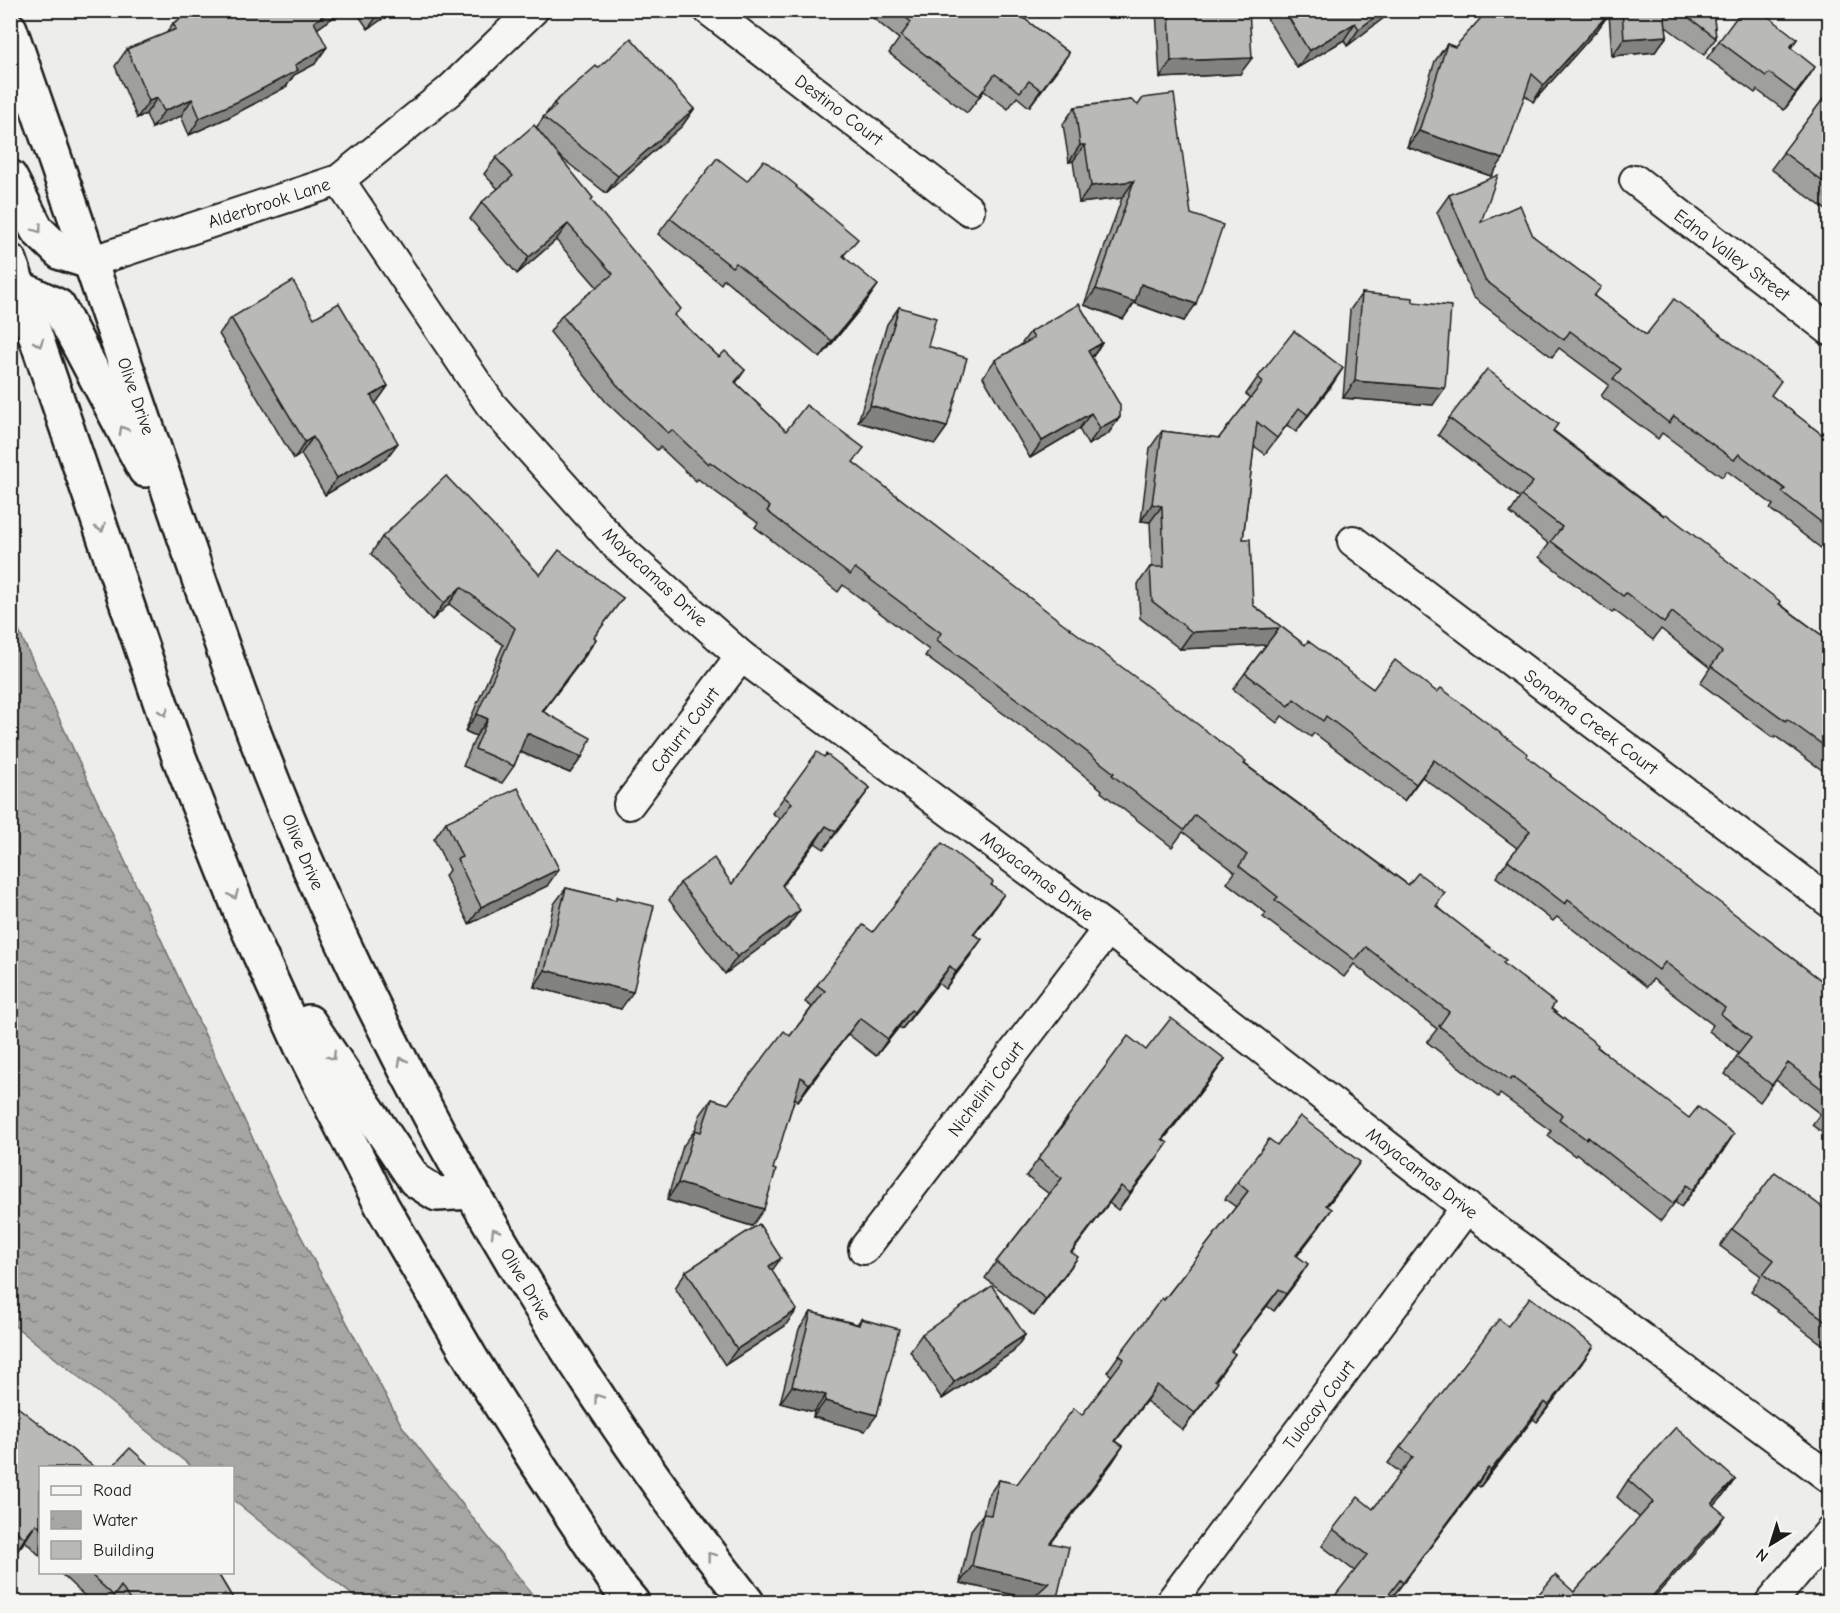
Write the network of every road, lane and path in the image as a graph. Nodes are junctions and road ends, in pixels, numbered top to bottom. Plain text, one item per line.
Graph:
1 (533, 10) edge
2 (709, 10) edge
3 (10, 29) edge
4 (10, 177) edge
5 (339, 180) junction
6 (1635, 180) dead end
7 (969, 210) dead end
8 (90, 262) junction
9 (14, 280) edge
10 (1830, 330) edge
11 (1353, 541) dead end
12 (191, 556) junction
13 (741, 656) junction
14 (629, 804) dead end
15 (1830, 902) edge
16 (1108, 929) junction
17 (253, 938) junction
18 (472, 1192) junction
19 (1467, 1207) junction
20 (864, 1249) dead end
21 (1830, 1478) edge
22 (1830, 1532) edge
23 (632, 1602) edge
24 (747, 1602) edge
25 (1171, 1602) edge
26 (1771, 1602) edge

1 - 5 street, Alderbrook Lane
2 - 7 street, Destino Court
3 - 8 main road, Olive Drive
4 -> 8 main road
5 - 8 street, Alderbrook Lane
5 - 13 street, Mayacamas Drive
6 - 10 street, Edna Valley Street
8 - 12 main road, Olive Drive
12 -> 9 main road
9 -> 17 main road
11 - 15 street, Sonoma Creek Court
18 -> 12 main road, Olive Drive
13 - 14 street, Coturri Court
13 - 16 street, Mayacamas Drive
16 - 19 street, Mayacamas Drive
16 - 20 street, Nichelini Court
17 -> 18 main road
17 - 23 main road
24 -> 18 main road, Olive Drive
19 - 21 street, Mayacamas Drive
19 - 25 street, Tulocay Court
22 - 26 street

